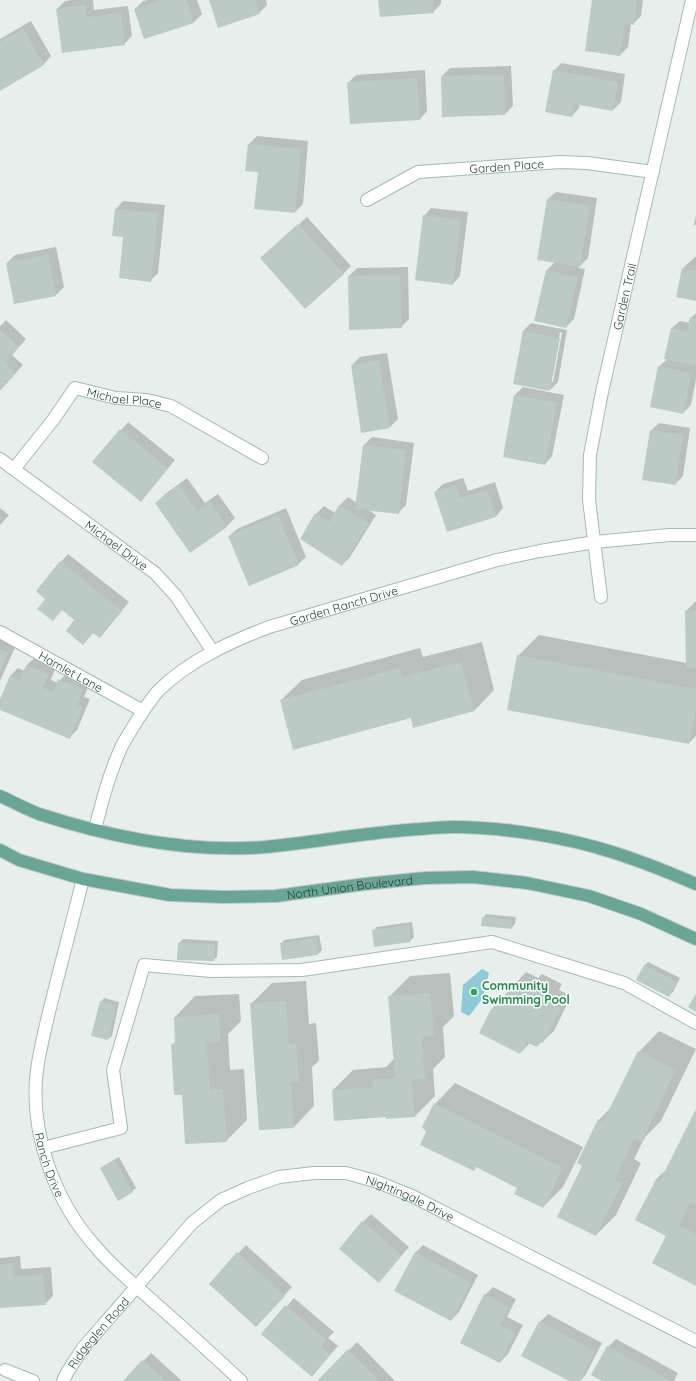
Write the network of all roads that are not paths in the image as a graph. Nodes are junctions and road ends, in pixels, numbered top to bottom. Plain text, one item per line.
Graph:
1 (692, 0) edge
2 (653, 172) junction
3 (367, 200) dead end
4 (262, 458) dead end
5 (0, 459) edge
6 (14, 469) junction
7 (696, 535) edge
8 (595, 542) junction
9 (600, 597) dead end
10 (0, 632) edge
11 (213, 652) junction
12 (143, 711) junction
13 (0, 796) edge
14 (94, 829) junction
15 (0, 850) edge
16 (83, 879) junction
17 (696, 884) edge
18 (696, 939) edge
19 (696, 1023) edge
20 (43, 1148) junction
21 (136, 1287) junction
22 (696, 1341) edge
23 (5, 1370) dead end
24 (33, 1381) edge
25 (63, 1381) edge
26 (241, 1381) edge

1 - 2 street, Garden Trail
2 - 3 street, Garden Place
2 - 8 street, Garden Trail
4 - 6 street, Michael Place
5 - 6 street, Michael Drive
6 - 11 street, Michael Drive
7 - 8 street, Garden Ranch Drive
8 - 9 street, Garden Trail
8 - 11 street, Garden Ranch Drive
10 - 12 street, Hamlet Lane
11 - 12 street, Garden Ranch Drive
12 - 14 street, Garden Ranch Drive
13 - 14 main road
14 - 17 main road
15 - 16 main road, North Union Boulevard
16 - 18 main road, North Union Boulevard
16 - 20 street, Ranch Drive
19 - 20 street
20 - 21 street, Ranch Drive
21 - 22 street, Nightingale Drive
21 - 25 street, Ridgeglen Road
21 - 26 street, Ranch Drive
23 - 24 street

